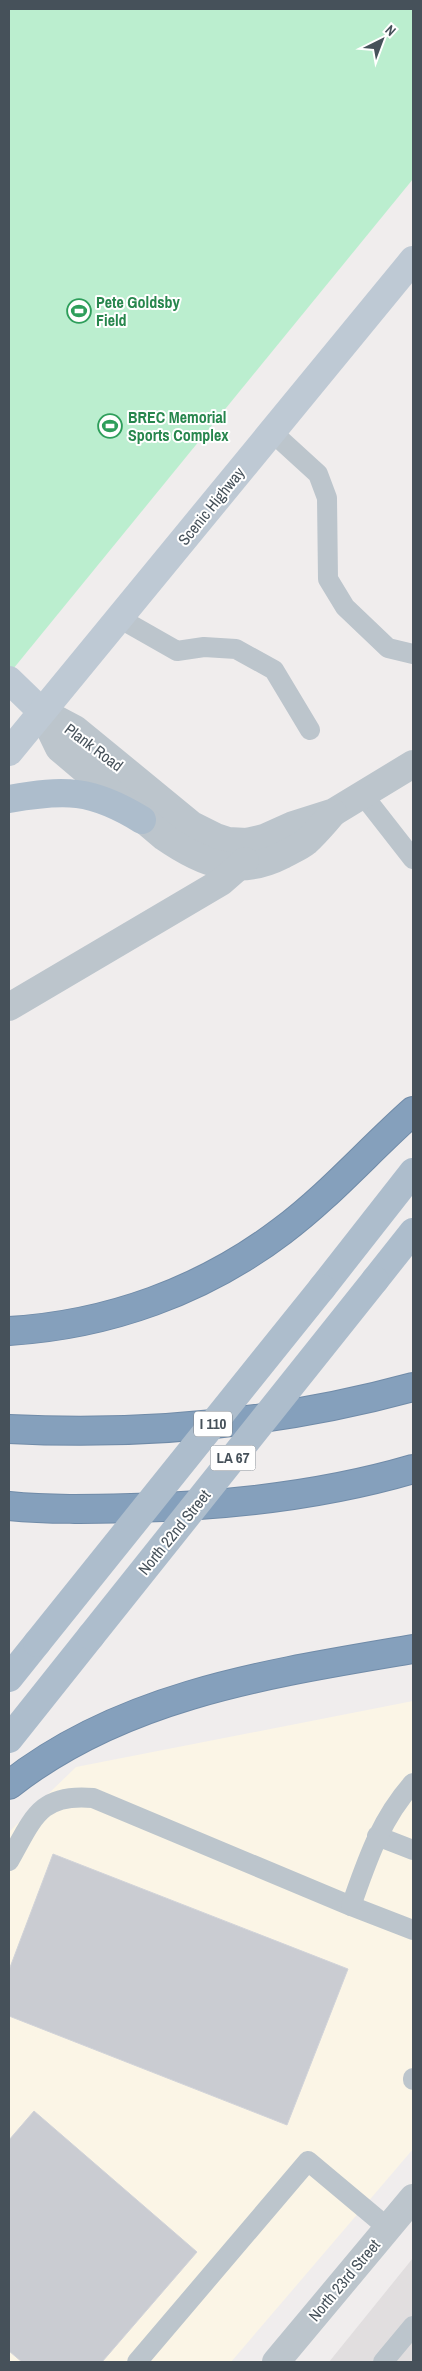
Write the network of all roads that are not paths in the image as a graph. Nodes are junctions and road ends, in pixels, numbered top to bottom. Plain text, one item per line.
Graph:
1 (413, 260) edge
2 (272, 432) junction
3 (118, 618) junction
4 (413, 654) edge
5 (9, 680) edge
6 (41, 712) junction
7 (310, 730) dead end
8 (9, 752) edge
9 (413, 764) edge
10 (363, 795) junction
11 (9, 798) edge
12 (334, 812) junction
13 (142, 820) junction
14 (293, 825) junction
15 (411, 851) edge
16 (236, 868) junction
17 (9, 1007) edge
18 (413, 1111) edge
19 (413, 1172) edge
20 (413, 1232) edge
21 (9, 1331) edge
22 (413, 1387) edge
23 (9, 1429) edge
24 (413, 1470) edge
25 (9, 1506) edge
26 (413, 1649) edge
27 (9, 1678) edge
28 (9, 1739) edge
29 (413, 1783) edge
30 (9, 1785) edge
31 (377, 1836) junction
32 (413, 1850) edge
33 (9, 1861) edge
34 (351, 1906) junction
35 (413, 1930) edge
36 (413, 2198) edge
37 (388, 2228) junction
38 (413, 2326) edge
39 (281, 2360) edge
40 (137, 2362) edge
41 (383, 2362) edge

1 - 2 street, Scenic Highway
2 - 3 street, Scenic Highway
2 - 4 lane
3 - 6 street, Scenic Highway
3 - 7 lane
5 - 6 street
6 - 8 street, Scenic Highway
6 - 13 street, Plank Road
6 - 14 street, Plank Road
9 - 10 street, Plank Road
10 - 12 street, Plank Road
10 - 15 lane
11 - 13 main road
12 - 14 street, Plank Road
12 - 16 street, Plank Road
13 - 16 street, Plank Road
14 - 16 street, Plank Road
16 - 17 street, Plank Road
18 - 21 highway
19 - 27 main road, LA 67, bridge
20 - 28 main road, North 22nd Street / LA 67, bridge
22 - 23 highway, I 110
24 - 25 highway
26 - 30 highway
29 - 31 lane
31 - 32 lane
31 - 34 lane
33 - 34 lane
34 - 35 lane
36 - 37 street, North 23rd Street
37 - 39 street, North 23rd Street
37 - 40 lane
38 - 41 lane

